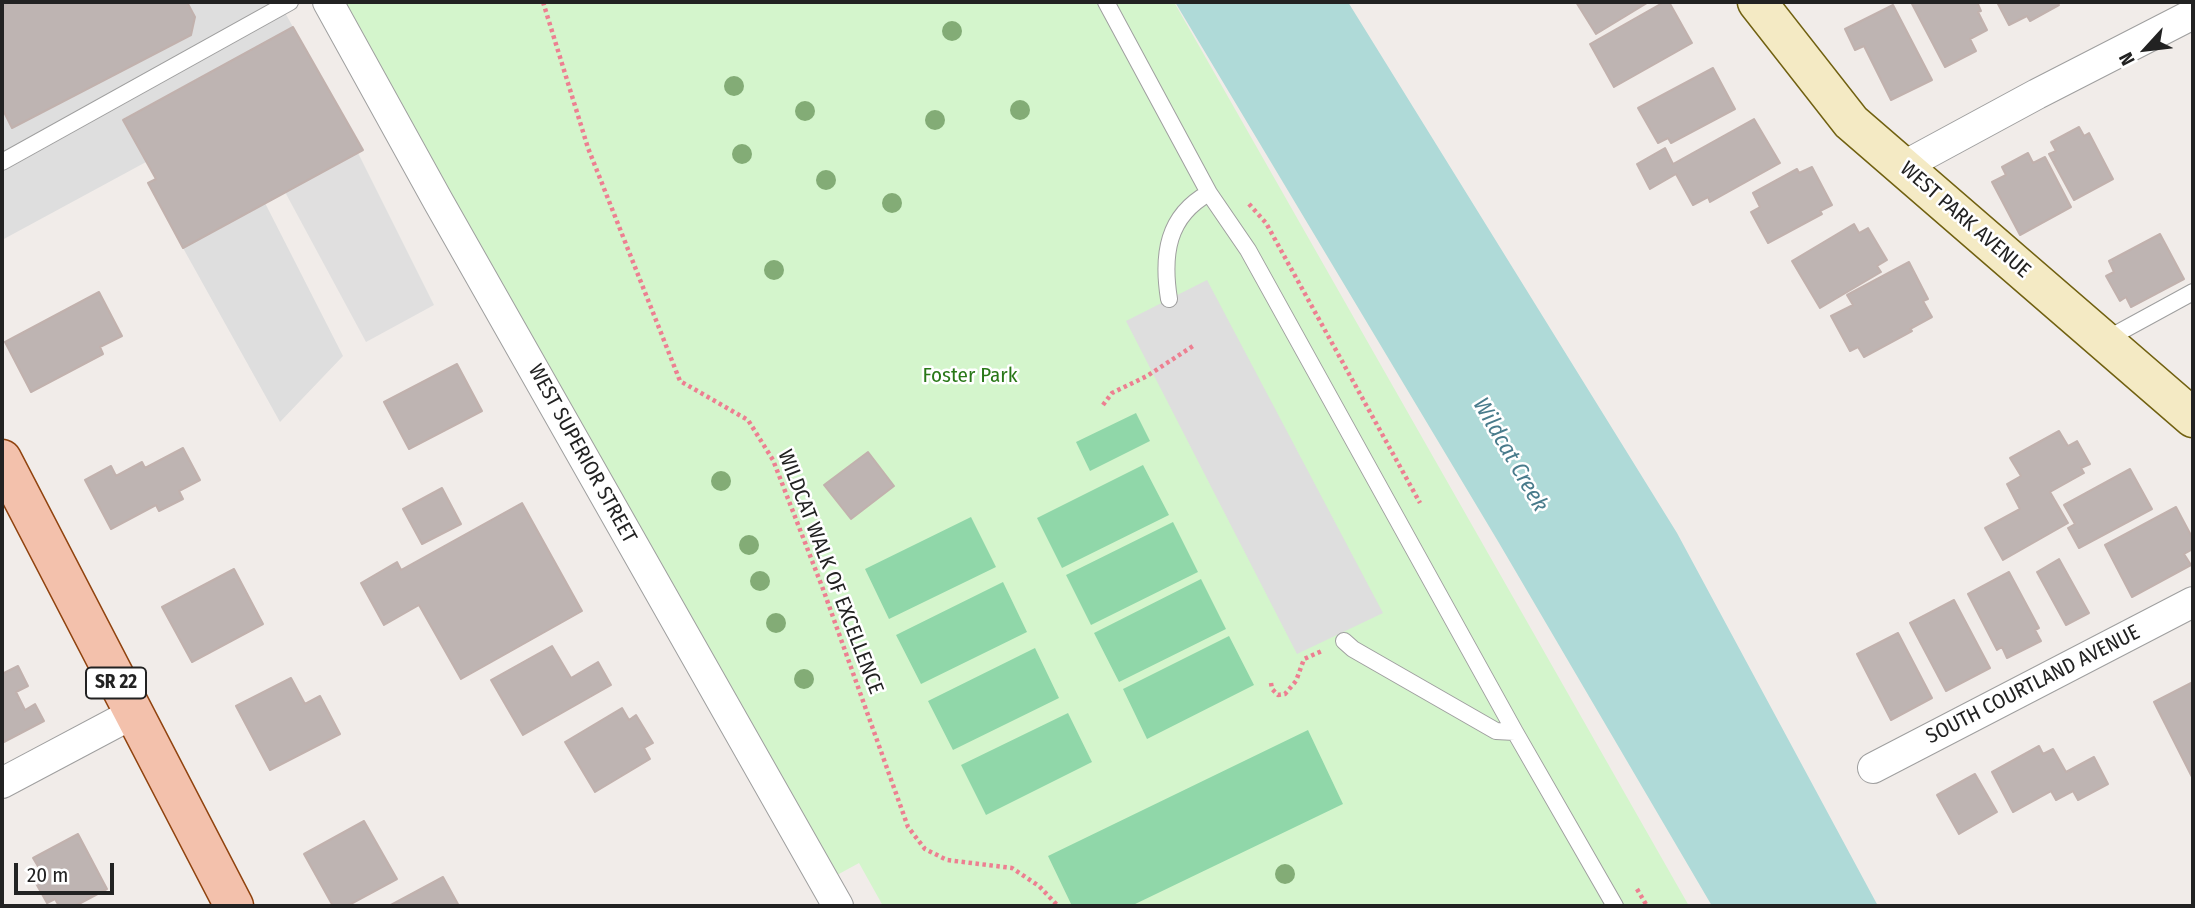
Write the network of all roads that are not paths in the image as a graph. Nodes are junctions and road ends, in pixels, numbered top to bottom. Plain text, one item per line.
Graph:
1 (290, 2) edge
2 (328, 2) edge
3 (1106, 2) edge
4 (1757, 2) edge
5 (2193, 14) edge
6 (2, 162) edge
7 (1904, 166) junction
8 (1209, 193) junction
9 (2193, 292) edge
10 (1169, 299) dead end
11 (2103, 341) junction
12 (2193, 418) edge
13 (2, 459) edge
14 (2193, 602) edge
15 (1344, 640) road end
16 (132, 714) junction
17 (1515, 732) junction
18 (1873, 768) dead end
19 (2, 783) edge
20 (234, 906) edge
21 (838, 906) edge
22 (1615, 906) edge

1 - 6 lane
2 - 21 street, WEST SUPERIOR STREET
3 - 8 lane
4 - 7 main road, WEST PARK AVENUE
5 - 7 street
7 - 11 main road, WEST PARK AVENUE
8 - 10 lane
8 - 17 lane
9 - 11 lane
11 - 12 main road, WEST PARK AVENUE
13 - 16 main road, SR 22
14 - 18 street, SOUTH COURTLAND AVENUE
15 - 17 lane
16 - 19 street
16 - 20 main road, SR 22
17 - 22 lane

